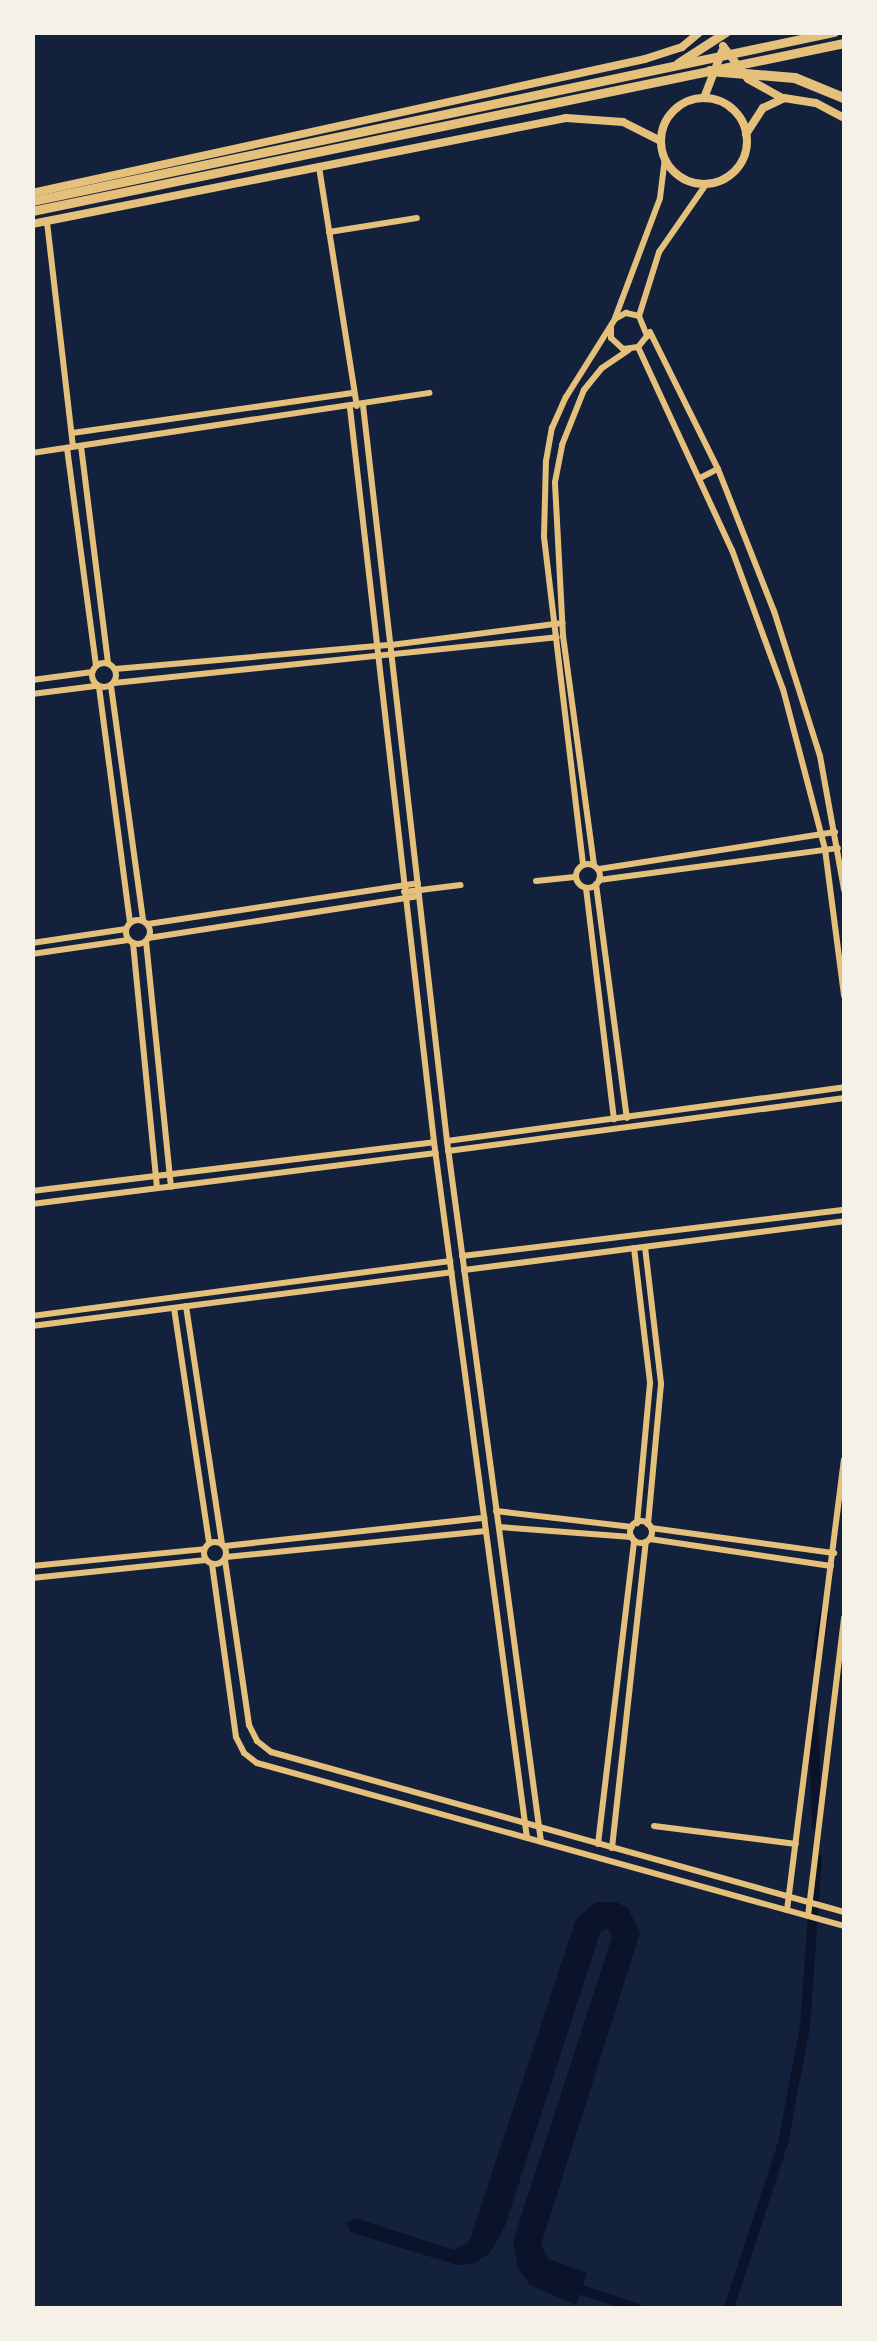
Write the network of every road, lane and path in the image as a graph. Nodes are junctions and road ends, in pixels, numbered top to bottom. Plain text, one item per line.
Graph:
1 (700, 32) edge
2 (726, 32) edge
3 (834, 32) edge
4 (844, 43) edge
5 (723, 46) junction
6 (662, 70) junction
7 (710, 72) junction
8 (704, 98) junction
9 (784, 98) junction
10 (844, 98) edge
11 (844, 118) edge
12 (746, 134) junction
13 (661, 140) junction
14 (665, 158) junction
15 (320, 168) junction
16 (707, 184) junction
17 (32, 193) edge
18 (32, 201) edge
19 (32, 211) edge
20 (417, 218) dead end
21 (47, 222) junction
22 (32, 224) edge
23 (329, 232) junction
24 (639, 316) junction
25 (613, 323) junction
26 (647, 326) junction
27 (638, 347) junction
28 (629, 350) junction
29 (354, 393) junction
30 (428, 393) dead end
31 (356, 407) junction
32 (72, 433) junction
33 (74, 447) junction
34 (32, 453) edge
35 (718, 470) junction
36 (700, 478) junction
37 (563, 622) junction
38 (552, 624) junction
39 (559, 636) junction
40 (391, 645) junction
41 (377, 646) junction
42 (392, 655) junction
43 (378, 657) junction
44 (112, 666) junction
45 (94, 669) junction
46 (32, 680) edge
47 (112, 685) junction
48 (98, 686) junction
49 (32, 694) edge
50 (835, 832) junction
51 (822, 834) junction
52 (838, 848) junction
53 (825, 850) junction
54 (583, 864) junction
55 (596, 867) junction
56 (575, 877) junction
57 (536, 881) dead end
58 (598, 882) junction
59 (460, 885) dead end
60 (586, 888) junction
61 (418, 890) junction
62 (844, 890) edge
63 (404, 891) junction
64 (146, 922) junction
65 (128, 925) junction
66 (147, 940) junction
67 (130, 941) junction
68 (32, 943) edge
69 (32, 954) edge
70 (844, 996) edge
71 (844, 1086) edge
72 (844, 1098) edge
73 (627, 1118) junction
74 (614, 1119) junction
75 (447, 1141) junction
76 (434, 1142) junction
77 (448, 1151) junction
78 (436, 1152) junction
79 (237, 1166) junction
80 (170, 1174) junction
81 (155, 1176) junction
82 (238, 1178) junction
83 (171, 1186) junction
84 (157, 1188) junction
85 (32, 1191) edge
86 (32, 1204) edge
87 (844, 1210) edge
88 (844, 1222) edge
89 (644, 1247) junction
90 (634, 1248) junction
91 (462, 1256) junction
92 (450, 1261) junction
93 (464, 1270) junction
94 (452, 1272) junction
95 (257, 1286) junction
96 (259, 1297) junction
97 (134, 1302) junction
98 (186, 1306) junction
99 (174, 1308) junction
100 (136, 1312) junction
101 (32, 1316) edge
102 (32, 1326) edge
103 (844, 1460) edge
104 (496, 1511) junction
105 (484, 1518) junction
106 (634, 1525) junction
107 (650, 1526) junction
108 (498, 1527) junction
109 (486, 1531) junction
110 (633, 1539) junction
111 (648, 1540) junction
112 (223, 1545) junction
113 (207, 1546) junction
114 (834, 1553) junction
115 (225, 1559) junction
116 (209, 1562) junction
117 (32, 1566) edge
118 (832, 1566) junction
119 (491, 1569) junction
120 (505, 1571) junction
121 (32, 1578) edge
122 (844, 1617) edge
123 (524, 1824) junction
124 (654, 1826) dead end
125 (539, 1827) junction
126 (527, 1838) junction
127 (541, 1842) junction
128 (598, 1844) junction
129 (796, 1844) junction
130 (612, 1848) junction
131 (789, 1896) junction
132 (809, 1902) junction
133 (787, 1910) junction
134 (844, 1912) edge
135 (808, 1916) junction
136 (844, 1926) edge

1 - 17 street
2 - 5 street
2 - 6 main road
3 - 6 main road
4 - 7 main road
5 - 8 street
5 - 9 street
6 - 18 main road
7 - 10 highway
7 - 19 main road
8 - 12 street
8 - 13 street
9 - 11 street
9 - 12 street
12 - 16 street
13 - 14 street
13 - 15 street
14 - 16 street
14 - 25 street
15 - 21 street
15 - 23 street
16 - 24 street
20 - 23 street
21 - 22 street
21 - 32 street
23 - 29 street
24 - 25 street
24 - 26 street
25 - 28 street
25 - 38 street
26 - 27 street
26 - 35 street
27 - 28 street
27 - 36 street
28 - 37 street
29 - 31 street
29 - 32 street
30 - 31 street
31 - 33 street
31 - 40 street
31 - 41 street
32 - 33 street
33 - 34 street
33 - 44 street
33 - 45 street
35 - 36 street
35 - 50 street
36 - 51 street
37 - 38 street
37 - 39 street
38 - 39 street
38 - 40 street
39 - 42 street
39 - 54 street
39 - 55 street
40 - 41 street
40 - 42 street
41 - 43 street
41 - 44 street
42 - 43 street
42 - 61 street
43 - 47 street
43 - 63 street
44 - 45 street
44 - 47 street
45 - 46 street
45 - 48 street
47 - 48 street
47 - 64 street
48 - 49 street
48 - 65 street
50 - 51 street
50 - 52 street
51 - 53 street
51 - 55 street
52 - 53 street
52 - 62 street
53 - 58 street
53 - 70 street
54 - 55 street
54 - 56 street
55 - 58 street
56 - 57 street
56 - 60 street
58 - 60 street
58 - 73 street
59 - 61 street
60 - 74 street
61 - 63 street
61 - 63 street
61 - 75 street
63 - 64 street
63 - 66 street
63 - 76 street
64 - 65 street
64 - 66 street
65 - 67 street
65 - 68 street
66 - 67 street
66 - 80 street
67 - 69 street
67 - 81 street
71 - 73 street
72 - 77 street
73 - 74 street
74 - 75 street
75 - 77 street
76 - 78 street
76 - 79 street
77 - 91 street
78 - 82 street
78 - 92 street
79 - 80 street
79 - 82 street
80 - 81 street
80 - 83 street
81 - 84 street
81 - 85 street
82 - 83 street
83 - 84 street
84 - 86 street
87 - 91 street
88 - 89 street
89 - 90 street
89 - 107 street
90 - 93 street
90 - 106 street
91 - 93 street
92 - 94 street
92 - 95 street
93 - 104 street
94 - 96 street
94 - 105 street
95 - 96 street
95 - 97 street
96 - 98 street
97 - 100 street
97 - 101 street
98 - 99 street
98 - 112 street
99 - 100 street
99 - 113 street
100 - 102 street
103 - 114 street
104 - 106 street
104 - 108 street
105 - 109 street
105 - 112 street
106 - 107 street
106 - 110 street
107 - 111 street
107 - 114 street
108 - 110 street
108 - 120 street
109 - 115 street
109 - 119 street
110 - 111 street
110 - 128 street
111 - 118 street
111 - 130 street
112 - 113 street
112 - 115 street
113 - 116 street
113 - 117 street
114 - 118 street
115 - 116 street
115 - 123 street
116 - 121 street
116 - 126 street
118 - 129 street
119 - 120 street
119 - 123 street
120 - 125 street
122 - 132 street
123 - 125 street
123 - 126 street
124 - 129 street
125 - 127 street
125 - 128 street
126 - 127 street
127 - 133 street
128 - 130 street
129 - 131 street
130 - 131 street
131 - 132 street
131 - 133 street
132 - 134 street
132 - 135 street
133 - 135 street
135 - 136 street

